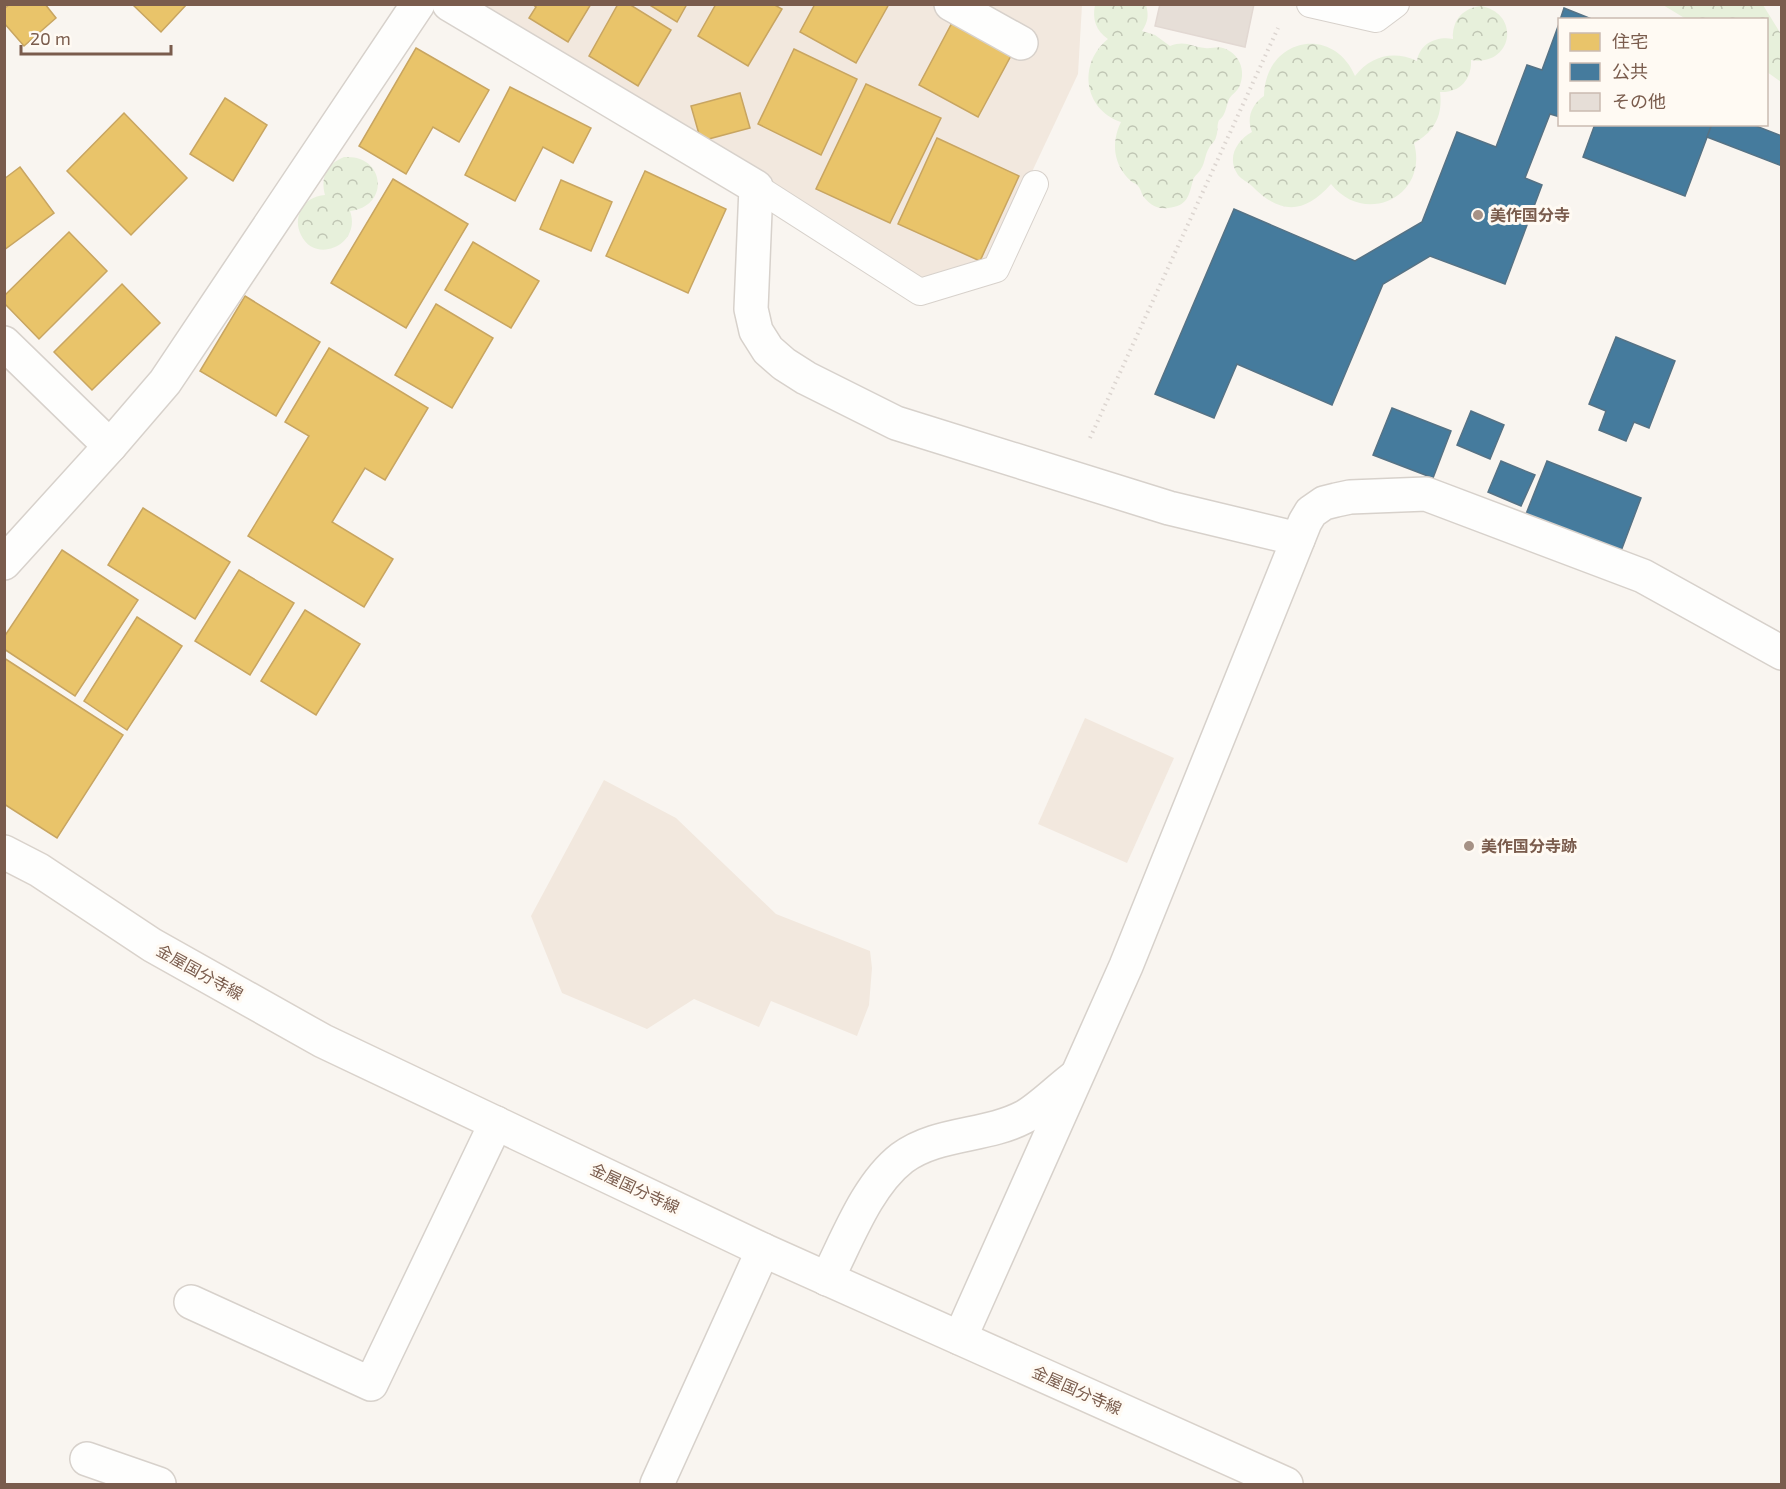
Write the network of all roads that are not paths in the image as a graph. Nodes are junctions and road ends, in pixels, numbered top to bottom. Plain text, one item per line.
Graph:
1 (418, 4) edge
2 (449, 4) edge
3 (951, 4) edge
4 (1310, 4) edge
5 (1396, 4) edge
6 (1021, 43) dead end
7 (1035, 184) dead end
8 (756, 187) junction
9 (4, 343) edge
10 (110, 446) junction
11 (1298, 539) junction
12 (4, 563) edge
13 (1782, 653) edge
14 (4, 852) edge
15 (1078, 1074) junction
16 (496, 1123) junction
17 (763, 1250) junction
18 (827, 1279) junction
19 (191, 1302) dead end
20 (960, 1338) junction
21 (87, 1459) dead end
22 (159, 1485) edge
23 (657, 1485) edge
24 (1286, 1485) edge

1 - 10 street
2 - 8 street
3 - 6 street
4 - 5 lane
7 - 8 lane
8 - 11 street
9 - 10 street
10 - 12 street
11 - 13 street
11 - 15 street
14 - 16 street, 金屋国分寺線
15 - 18 street
15 - 20 street
16 - 17 street, 金屋国分寺線
16 - 19 street
17 - 18 street, 金屋国分寺線
17 - 23 street
18 - 20 street, 金屋国分寺線
20 - 24 street, 金屋国分寺線
21 - 22 street

